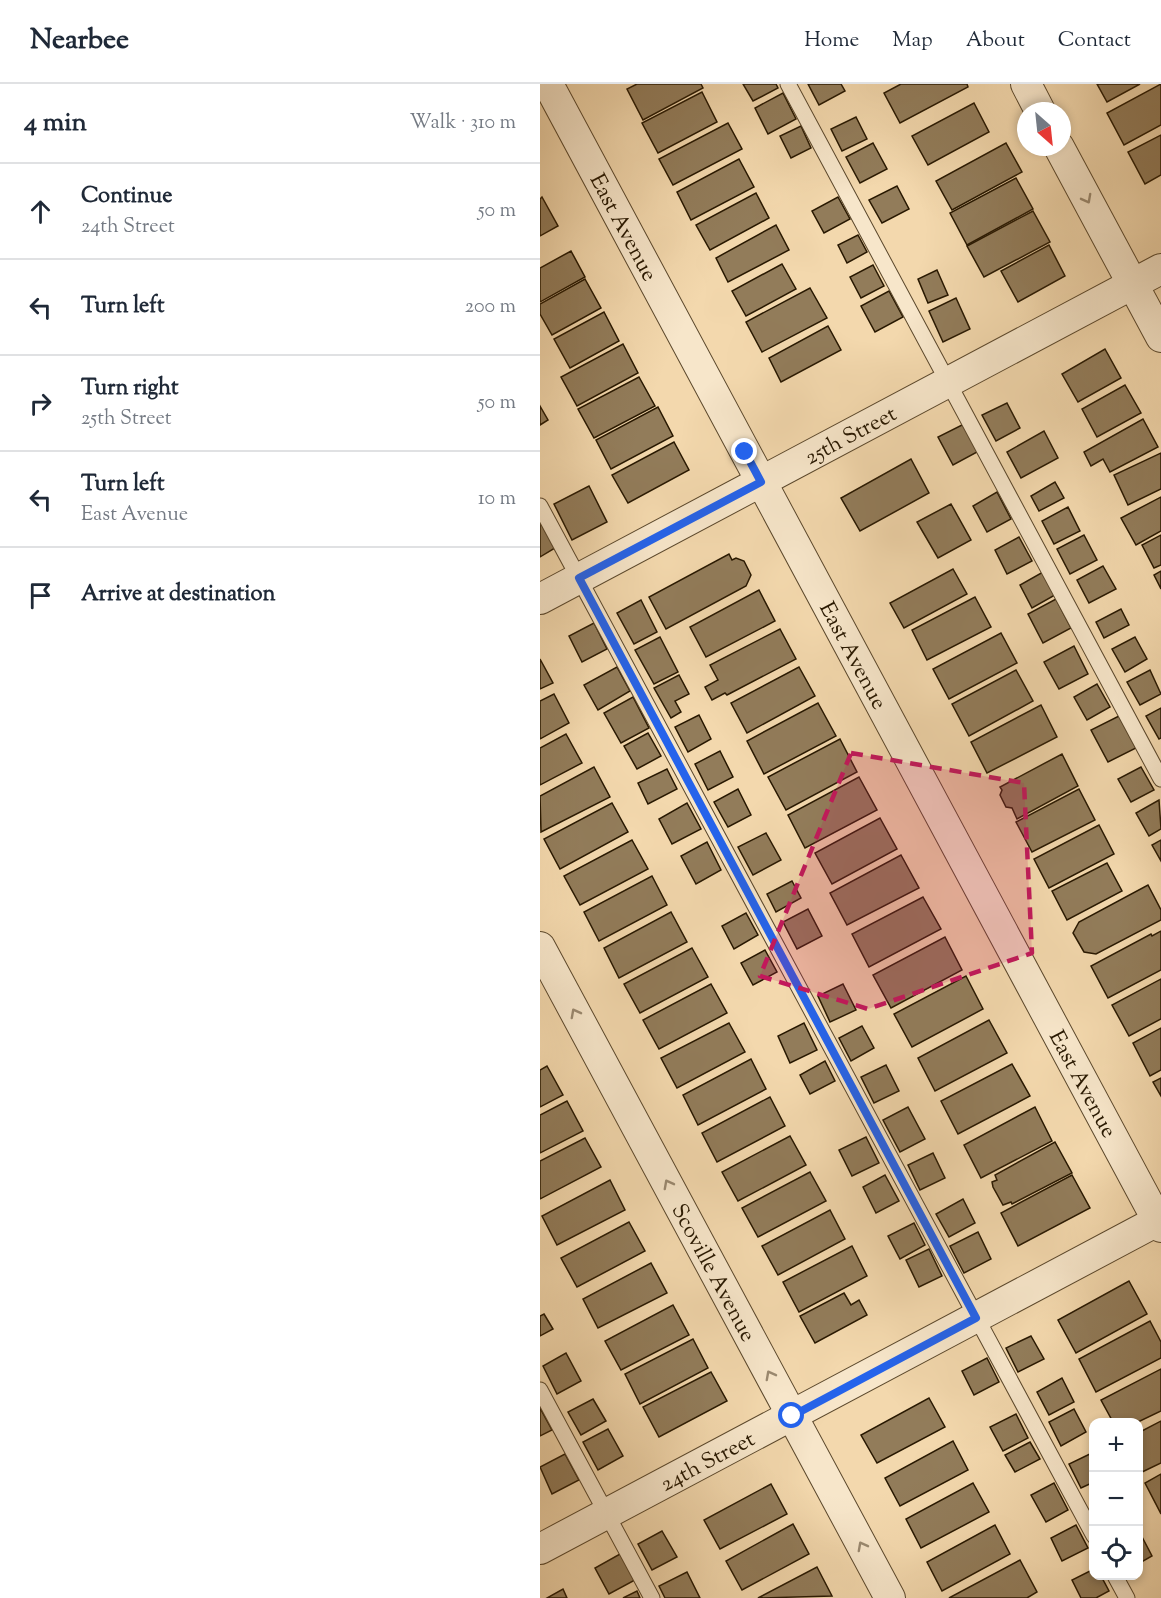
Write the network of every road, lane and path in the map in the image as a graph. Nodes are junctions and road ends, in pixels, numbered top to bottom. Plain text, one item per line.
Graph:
1 (548, 84) edge
2 (788, 84) edge
3 (1026, 84) edge
4 (1035, 102) edge
5 (1064, 156) edge
6 (1161, 269) edge
7 (1133, 284) junction
8 (1161, 337) edge
9 (948, 382) junction
10 (761, 482) junction
11 (540, 506) edge
12 (579, 578) junction
13 (540, 599) edge
14 (1161, 779) edge
15 (540, 947) edge
16 (1160, 1222) edge
17 (976, 1318) junction
18 (540, 1390) edge
19 (792, 1416) junction
20 (606, 1514) junction
21 (1089, 1527) edge
22 (540, 1549) edge
23 (1117, 1580) edge
24 (652, 1598) edge
25 (890, 1598) edge
26 (1127, 1598) edge

1 - 10 street, East Avenue
2 - 9 lane
3 - 4 street
5 -> 7 street
6 - 7 street, 25th Street
7 - 8 street
7 - 9 street, 25th Street
9 - 10 street, 25th Street
9 - 14 lane
10 - 12 street, 25th Street
10 - 16 street, East Avenue
11 - 12 lane
12 - 13 street, 25th Street
12 - 17 lane
19 -> 15 street, Scoville Avenue
16 - 17 street, 24th Street
17 - 19 street, 24th Street
17 - 21 lane
18 - 20 lane
19 - 20 street, 24th Street
25 -> 19 street, Scoville Avenue
20 - 22 street, 24th Street
20 - 24 lane
23 - 26 lane

